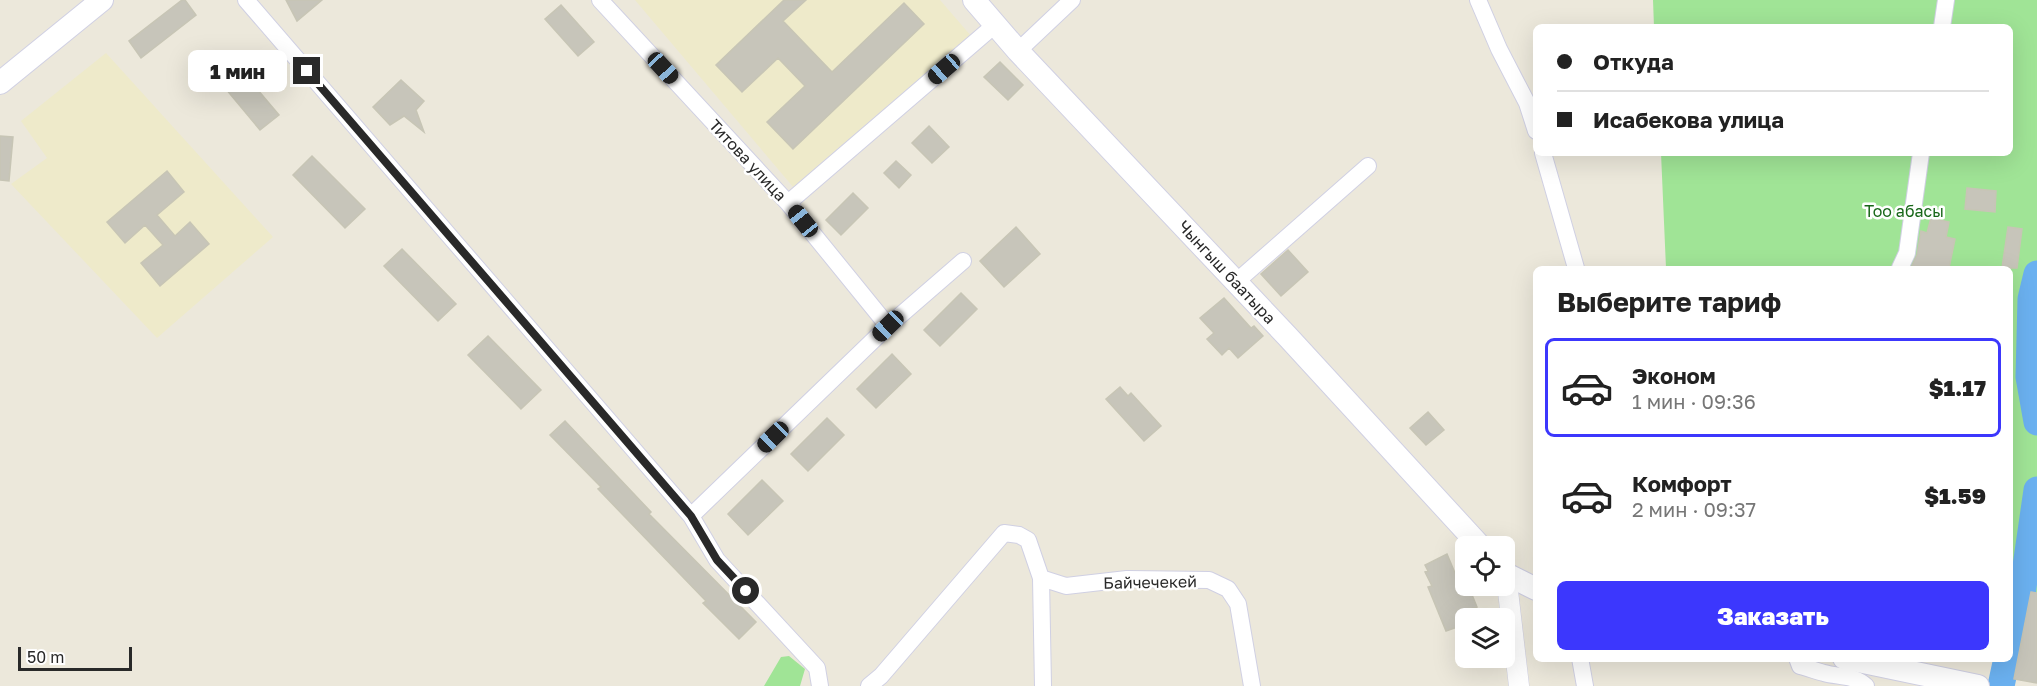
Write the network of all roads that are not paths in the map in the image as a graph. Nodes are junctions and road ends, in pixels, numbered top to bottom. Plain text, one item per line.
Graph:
1 (102, 0) edge
2 (246, 0) edge
3 (600, 0) edge
4 (974, 0) edge
5 (1072, 0) edge
6 (1478, 0) edge
7 (1946, 0) edge
8 (996, 24) junction
9 (1942, 24) edge
10 (1018, 51) junction
11 (0, 83) edge
12 (1533, 122) edge
13 (1544, 156) edge
14 (1922, 156) edge
15 (1368, 166) dead end
16 (788, 203) junction
17 (963, 261) dead end
18 (1575, 266) edge
19 (1901, 266) edge
20 (1236, 282) junction
21 (888, 326) junction
22 (691, 516) junction
23 (1471, 536) edge
24 (1041, 579) junction
25 (1515, 579) edge
26 (1533, 588) edge
27 (1508, 596) edge
28 (1581, 662) edge
29 (1798, 662) edge
30 (1863, 662) edge
31 (817, 668) junction
32 (819, 686) edge
33 (833, 686) edge
34 (869, 686) edge
35 (1043, 686) edge
36 (1252, 686) edge
37 (1519, 686) edge
38 (1585, 686) edge
39 (1866, 686) edge
40 (1978, 686) edge

1 - 11 main road
2 - 22 street
3 - 16 street, Титова улица
4 - 8 main road, Чынгыш баатыра
5 - 10 street
6 - 12 street
7 - 9 street
8 - 10 main road, Чынгыш баатыра
8 - 16 street
10 - 20 main road, Чынгыш баатыра
13 - 18 street
14 - 19 street
15 - 20 street
16 - 21 street, Титова улица
17 - 21 street
20 - 23 main road, Чынгыш баатыра
21 - 22 street
22 - 31 street
24 - 34 street
24 - 35 street
24 - 36 street, Байчечекей
25 - 26 main road
27 - 37 street
28 - 38 street
29 - 39 street
30 - 40 main road
31 - 32 street
31 - 33 street

